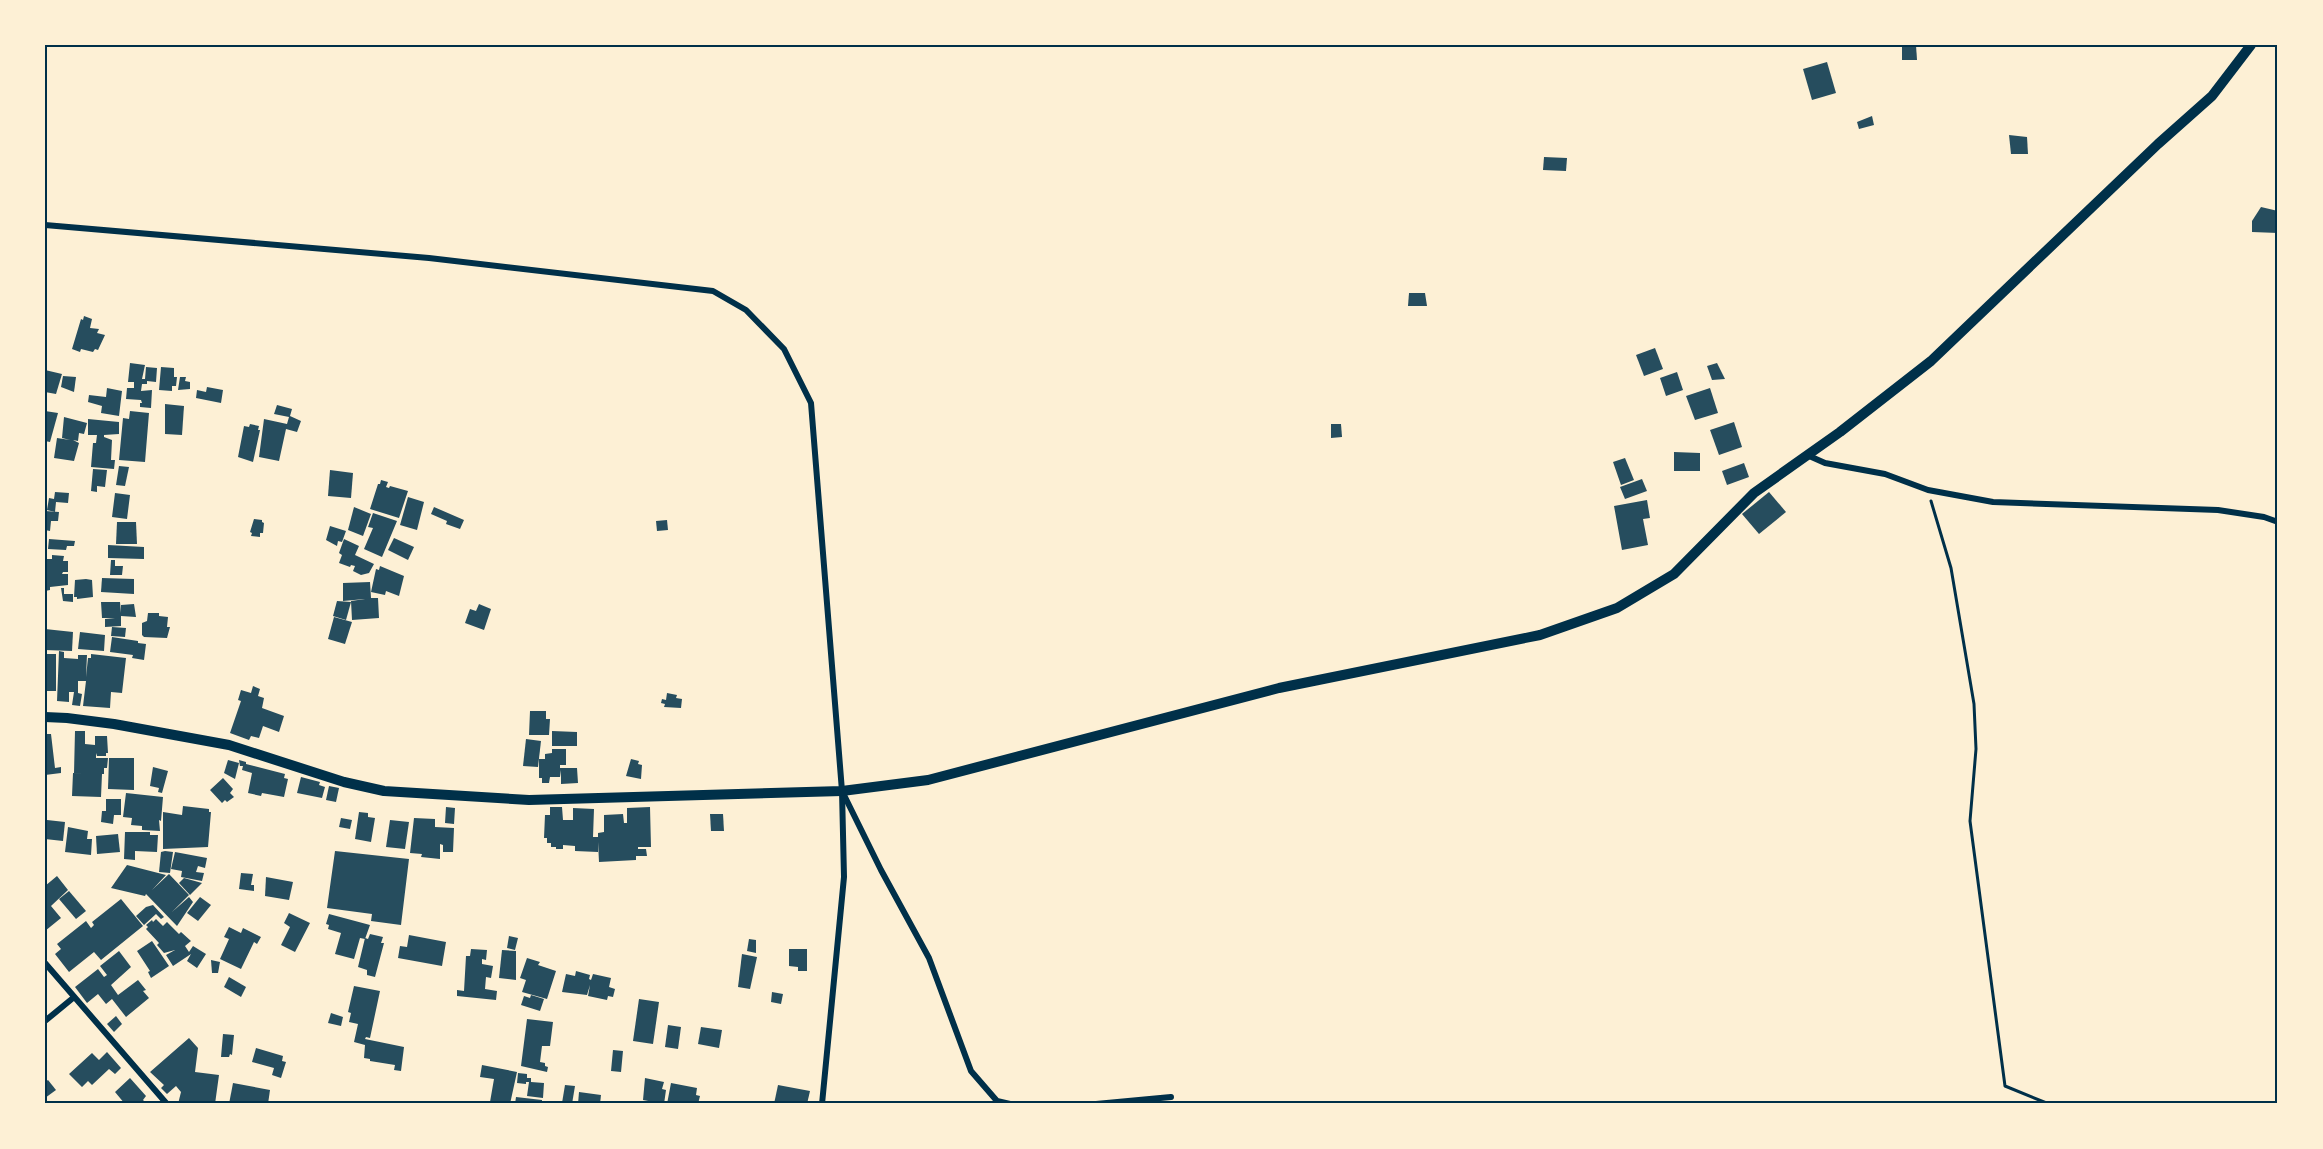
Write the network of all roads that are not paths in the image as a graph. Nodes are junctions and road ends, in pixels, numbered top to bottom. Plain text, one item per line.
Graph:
1 (2251, 45) edge
2 (45, 225) edge
3 (1807, 455) junction
4 (2278, 522) edge
5 (45, 717) edge
6 (842, 792) junction
7 (45, 963) edge
8 (73, 998) junction
9 (45, 1021) edge
10 (1171, 1097) dead end
11 (167, 1104) edge
12 (822, 1104) edge
13 (1010, 1104) edge
14 (1096, 1104) edge

1 - 3 street
2 - 6 street
3 - 4 street
3 - 6 street
5 - 6 street
6 - 12 street
6 - 13 street
7 - 8 street
8 - 9 street
8 - 11 street
10 - 14 street

